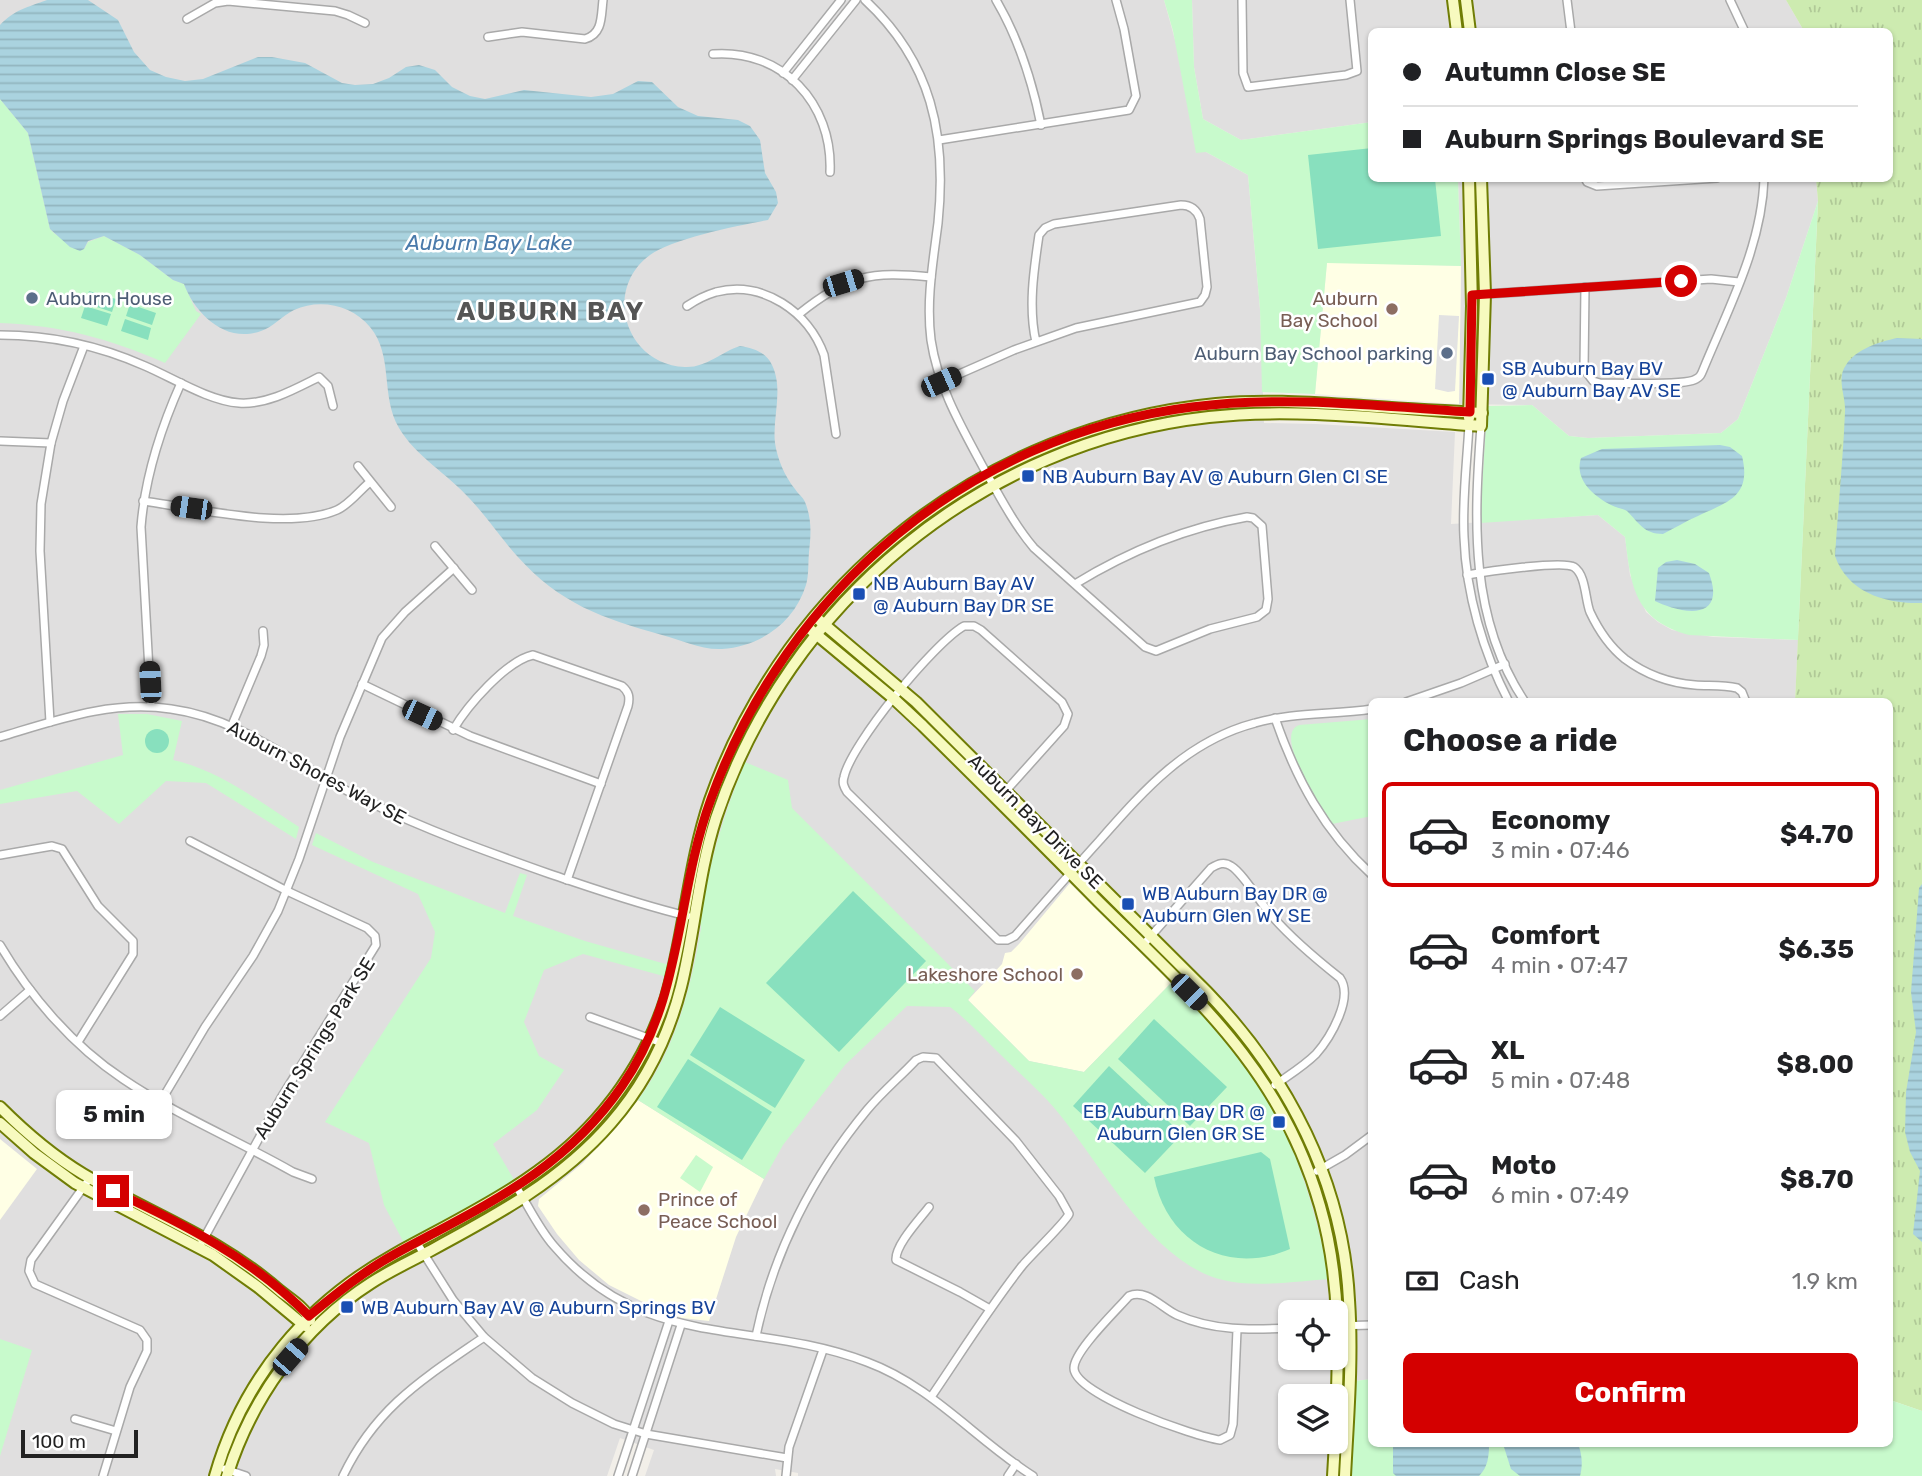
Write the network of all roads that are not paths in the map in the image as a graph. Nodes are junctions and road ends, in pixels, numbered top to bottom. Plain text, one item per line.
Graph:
1 (603, 0) edge
2 (841, 0) edge
3 (856, 0) edge
4 (864, 0) edge
5 (996, 0) edge
6 (1116, 0) edge
7 (1242, 0) edge
8 (1350, 0) edge
9 (1453, 0) edge
10 (1466, 0) edge
11 (1567, 0) edge
12 (1730, 0) edge
13 (264, 1) edge
14 (187, 19) dead end
15 (365, 23) dead end
16 (1456, 28) edge
17 (1470, 28) edge
18 (1570, 28) edge
19 (1743, 28) edge
20 (488, 37) dead end
21 (713, 54) dead end
22 (783, 72) junction
23 (792, 80) junction
24 (1041, 125) junction
25 (939, 140) junction
26 (830, 172) dead end
27 (1469, 182) edge
28 (1481, 182) edge
29 (1587, 182) edge
30 (1657, 182) edge
31 (1763, 182) edge
32 (931, 277) junction
33 (1739, 282) junction
34 (1585, 287) junction
35 (1485, 294) junction
36 (1472, 295) junction
37 (687, 306) dead end
38 (799, 314) junction
39 (0, 335) edge
40 (1036, 342) junction
41 (84, 346) junction
42 (941, 382) junction
43 (181, 383) junction
44 (333, 406) dead end
45 (1470, 412) junction
46 (1482, 413) junction
47 (1469, 425) junction
48 (1481, 426) junction
49 (836, 434) dead end
50 (0, 441) edge
51 (51, 443) junction
52 (358, 466) dead end
53 (987, 474) junction
54 (370, 482) junction
55 (993, 485) junction
56 (143, 501) junction
57 (391, 507) dead end
58 (435, 546) dead end
59 (454, 569) junction
60 (1479, 573) junction
61 (1467, 575) junction
62 (1075, 584) junction
63 (472, 590) dead end
64 (814, 616) junction
65 (824, 624) junction
66 (806, 626) junction
67 (263, 631) dead end
68 (816, 633) junction
69 (1505, 664) junction
70 (1494, 669) junction
71 (362, 684) junction
72 (901, 688) junction
73 (893, 698) junction
74 (1419, 698) edge
75 (1508, 698) edge
76 (1523, 698) edge
77 (1744, 698) edge
78 (151, 706) junction
79 (1368, 709) edge
80 (1275, 718) junction
81 (50, 722) junction
82 (232, 725) junction
83 (453, 730) junction
84 (0, 737) edge
85 (324, 779) junction
86 (601, 784) junction
87 (1006, 791) junction
88 (998, 800) junction
89 (190, 841) dead end
90 (0, 855) edge
91 (1079, 864) junction
92 (1368, 871) edge
93 (1070, 873) junction
94 (567, 880) junction
95 (287, 891) junction
96 (688, 916) junction
97 (1151, 936) junction
98 (0, 945) edge
99 (1143, 945) junction
100 (30, 990) junction
101 (0, 1016) edge
102 (590, 1017) dead end
103 (649, 1039) junction
104 (78, 1042) junction
105 (662, 1044) junction
106 (1279, 1082) junction
107 (1269, 1089) junction
108 (161, 1101) junction
109 (0, 1107) edge
110 (0, 1123) edge
111 (1368, 1138) edge
112 (252, 1149) junction
113 (1321, 1168) junction
114 (1310, 1174) junction
115 (90, 1178) junction
116 (312, 1179) dead end
117 (83, 1188) junction
118 (517, 1188) junction
119 (524, 1199) junction
120 (929, 1207) dead end
121 (201, 1242) junction
122 (417, 1243) junction
123 (424, 1254) junction
124 (1336, 1300) edge
125 (989, 1310) junction
126 (309, 1316) junction
127 (668, 1321) junction
128 (301, 1325) junction
129 (681, 1325) junction
130 (1368, 1325) edge
131 (1351, 1326) junction
132 (1278, 1328) edge
133 (314, 1329) junction
134 (1237, 1330) junction
135 (756, 1336) junction
136 (484, 1338) junction
137 (823, 1350) junction
138 (931, 1396) junction
139 (75, 1419) dead end
140 (633, 1430) junction
141 (116, 1431) junction
142 (646, 1434) junction
143 (1334, 1454) edge
144 (787, 1458) junction
145 (1016, 1464) junction
146 (222, 1472) edge
147 (103, 1476) edge
148 (246, 1476) edge
149 (343, 1476) edge
150 (618, 1476) edge
151 (632, 1476) edge
152 (786, 1476) edge
153 (1008, 1476) edge
154 (1034, 1476) edge
155 (1333, 1476) edge
156 (1345, 1476) edge

1 - 20 street
2 - 22 street
3 - 23 street
4 - 25 street
5 - 24 street
6 - 24 street
7 - 8 street
9 - 16 street
10 - 17 street
11 - 18 street
12 - 19 street
13 - 14 street
13 - 15 street
21 - 22 street
22 - 23 street
23 - 26 street
24 - 25 street
25 - 32 street
27 - 36 street
28 - 35 street
29 - 30 street
31 - 33 street
32 - 38 street
32 - 42 street
33 - 34 street
33 - 34 street
34 - 35 street
35 - 36 street
35 - 46 street
36 - 45 street
37 - 38 street
38 - 49 street
39 - 41 street
40 - 40 street
40 - 42 street
41 - 43 street
41 - 51 street
42 - 53 street
43 - 44 street
43 - 56 street
45 - 46 street
45 - 47 street
45 - 53 street
46 - 48 street
47 - 48 street
47 - 55 street
47 - 61 street
48 - 60 street
50 - 51 street
51 - 81 street
52 - 54 street
53 - 55 street
53 - 64 street
54 - 56 street
54 - 57 street
55 - 62 street
55 - 65 street
56 - 78 street
58 - 59 street
59 - 63 street
59 - 71 street
60 - 61 street
60 - 69 street
60 - 77 street
61 - 70 street
62 - 62 street
64 - 65 street, Auburn Bay Drive SE
64 - 66 street
65 - 68 street
65 - 72 street, Auburn Bay Drive SE
66 - 68 street, Auburn Bay Drive SE
66 - 96 street
67 - 82 street
68 - 73 street, Auburn Bay Drive SE
68 - 96 street
69 - 70 street
69 - 76 street
70 - 74 street
70 - 75 street
71 - 83 street
71 - 85 street
72 - 73 street
72 - 87 street, Auburn Bay Drive SE
72 - 87 street
73 - 88 street, Auburn Bay Drive SE
73 - 93 street
78 - 81 street, Auburn Shores Way SE
78 - 82 street, Auburn Shores Way SE
79 - 80 street
80 - 91 street
80 - 92 street
81 - 84 street, Auburn Shores Way SE
82 - 85 street, Auburn Shores Way SE
83 - 86 street
83 - 86 street
85 - 94 street, Auburn Shores Way SE
85 - 95 street
86 - 94 street
87 - 88 street
87 - 91 street, Auburn Bay Drive SE
88 - 93 street, Auburn Bay Drive SE
89 - 95 street
90 - 104 street
91 - 93 street
91 - 97 street, Auburn Bay Drive SE
93 - 99 street, Auburn Bay Drive SE
94 - 96 street, Auburn Shores Way SE
95 - 108 street
95 - 112 street, Auburn Springs Park SE
96 - 103 street
96 - 105 street
97 - 99 street
97 - 106 street, Auburn Bay Drive SE
97 - 106 street
98 - 100 street
99 - 107 street, Auburn Bay Drive SE
100 - 101 street
100 - 104 street
102 - 103 street
103 - 105 street
103 - 118 street
104 - 108 street
105 - 119 street
106 - 107 street
106 - 113 street, Auburn Bay Drive SE
107 - 114 street, Auburn Bay Drive SE
108 - 112 street
109 - 115 street
110 - 117 street
111 - 113 street
112 - 116 street
112 - 121 street, Auburn Springs Park SE
113 - 114 street
113 - 131 street, Auburn Bay Drive SE
114 - 124 street, Auburn Bay Drive SE
115 - 117 street
115 - 121 street
117 - 121 street
117 - 141 street
118 - 119 street
118 - 122 street
119 - 123 street
119 - 127 street
120 - 125 street
121 - 126 street
121 - 128 street
122 - 123 street
122 - 126 street
123 - 133 street
123 - 136 street
125 - 135 street
125 - 138 street
126 - 128 street
126 - 133 street
127 - 129 street
127 - 140 street
128 - 133 street
128 - 146 street
129 - 135 street
129 - 142 street
130 - 131 street
131 - 156 street, Auburn Bay Drive SE
132 - 134 street
133 - 146 street
134 - 134 street
135 - 137 street
136 - 140 street
136 - 149 street
137 - 138 street
137 - 144 street
138 - 145 street
139 - 141 street
140 - 142 street
140 - 150 street
141 - 147 street
142 - 144 street
142 - 151 street
143 - 155 street, Auburn Bay Drive SE
144 - 152 street
145 - 153 street
145 - 154 street
146 - 148 street

